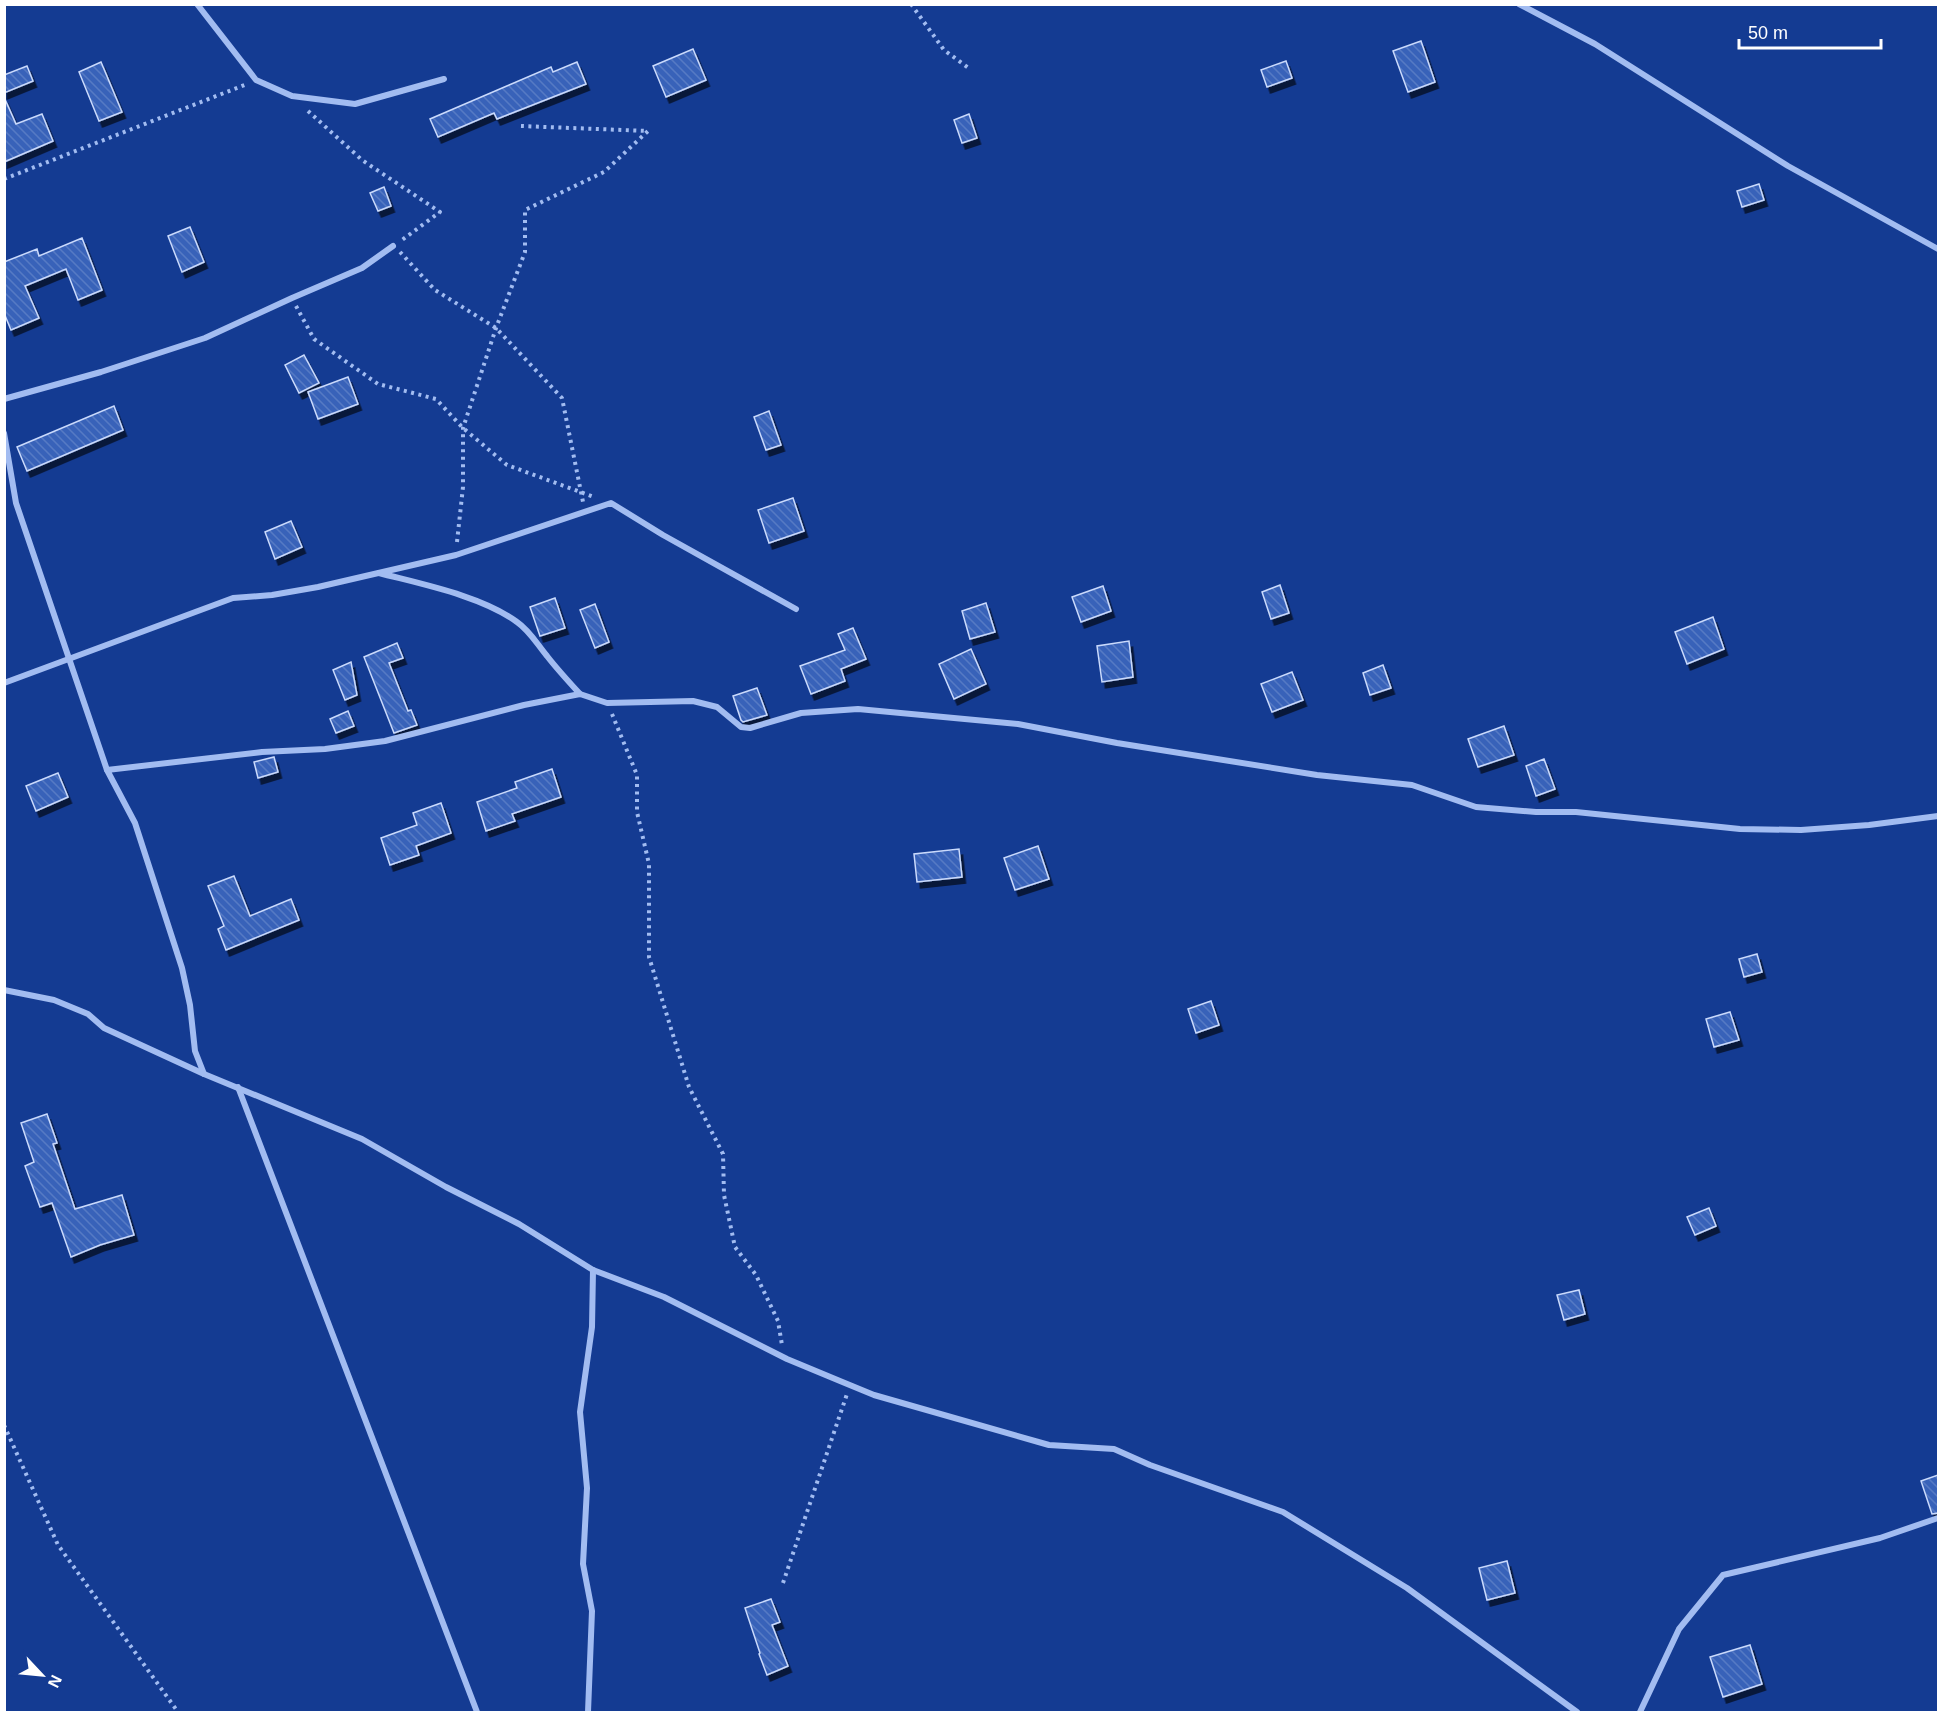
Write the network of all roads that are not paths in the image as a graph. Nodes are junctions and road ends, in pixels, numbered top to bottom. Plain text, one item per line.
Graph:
1 (197, 4) edge
2 (1519, 4) edge
3 (444, 79) dead end
4 (393, 246) road end
5 (1938, 249) edge
6 (4, 399) edge
7 (4, 433) edge
8 (375, 572) junction
9 (796, 609) dead end
10 (70, 659) junction
11 (4, 683) edge
12 (580, 694) junction
13 (107, 770) junction
14 (1938, 816) edge
15 (4, 990) edge
16 (204, 1074) junction
17 (238, 1087) junction
18 (593, 1270) junction
19 (1938, 1518) edge
20 (477, 1713) edge
21 (588, 1713) edge
22 (1577, 1713) edge
23 (1640, 1713) edge

1 - 3 street
2 - 5 street
4 - 6 street
7 - 10 street
8 - 9 street
8 - 10 street
8 - 12 street
10 - 11 street
10 - 13 street
12 - 13 street
12 - 14 street
13 - 16 street
15 - 16 street
16 - 17 street
17 - 18 street
17 - 20 street
18 - 21 street
18 - 22 street
19 - 23 street

